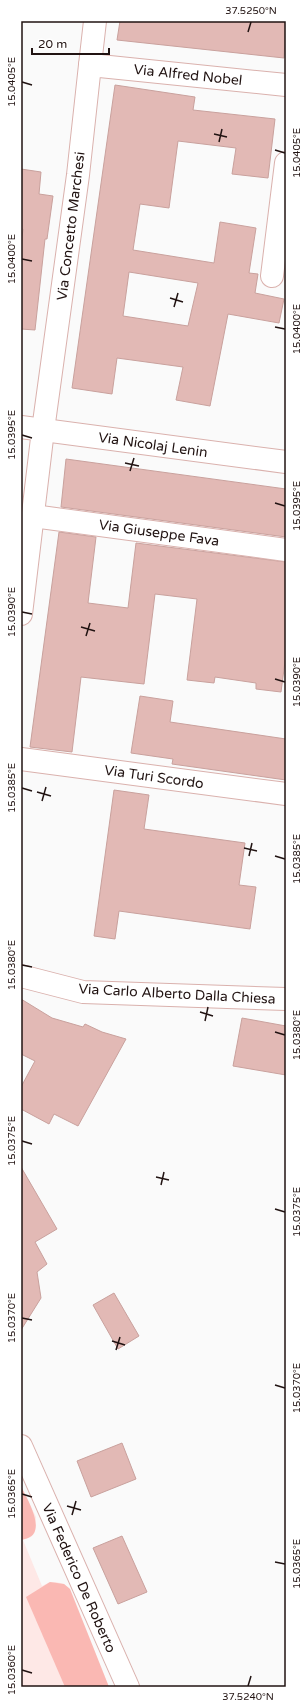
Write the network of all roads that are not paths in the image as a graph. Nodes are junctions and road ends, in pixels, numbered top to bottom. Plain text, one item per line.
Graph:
1 (95, 21) edge
2 (90, 64) junction
3 (286, 85) edge
4 (286, 163) edge
5 (272, 276) dead end
6 (21, 427) edge
7 (43, 430) junction
8 (286, 462) edge
9 (32, 516) junction
10 (286, 550) edge
11 (21, 614) edge
12 (21, 759) edge
13 (286, 794) edge
14 (21, 976) edge
15 (286, 999) edge
16 (21, 1446) edge
17 (128, 1687) edge

1 - 2 street, Via Concetto Marchesi
2 - 3 street, Via Alfred Nobel
2 - 7 street, Via Concetto Marchesi
4 - 5 street
6 - 7 street, Via Nicolaj Lenin
7 - 8 street, Via Nicolaj Lenin
7 - 9 street, Via Concetto Marchesi
9 - 10 street, Via Giuseppe Fava
9 - 11 street, Via Concetto Marchesi
12 - 13 street, Via Turi Scordo
14 - 15 street, Via Carlo Alberto Dalla Chiesa
16 - 17 street, Via Federico De Roberto

